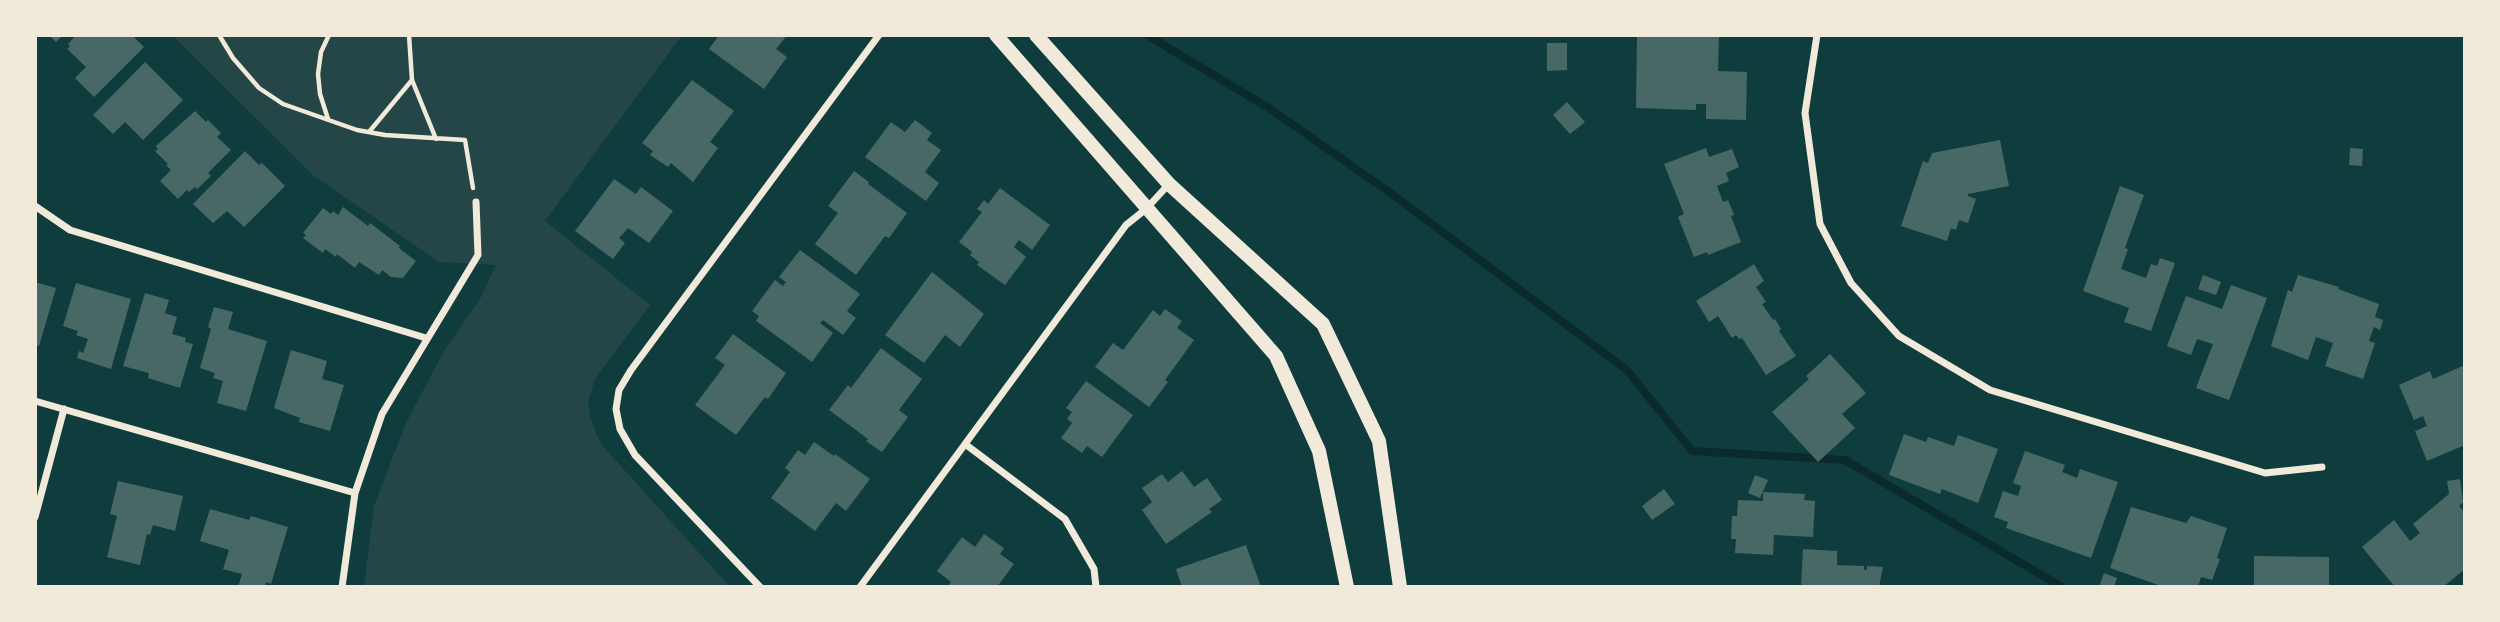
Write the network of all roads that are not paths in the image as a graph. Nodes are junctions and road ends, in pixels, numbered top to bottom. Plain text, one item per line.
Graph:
1 (879, 35) edge
2 (996, 35) edge
3 (1036, 35) edge
4 (1817, 35) edge
5 (1169, 184) junction
6 (476, 202) road end
7 (35, 205) edge
8 (1146, 209) junction
9 (426, 338) junction
10 (35, 401) edge
11 (64, 409) junction
12 (965, 444) junction
13 (2322, 467) dead end
14 (355, 493) junction
15 (35, 517) edge
16 (342, 587) edge
17 (760, 587) edge
18 (860, 587) edge
19 (1096, 587) edge
20 (1347, 587) edge
21 (1400, 587) edge

1 - 17 street
2 - 8 main road
3 - 5 main road
4 - 13 street
5 - 8 street
5 - 21 main road
6 - 9 street
7 - 9 street
8 - 12 street
8 - 20 main road
9 - 14 street
10 - 11 street
11 - 14 street
11 - 15 street
12 - 18 street
12 - 19 street
14 - 16 street

